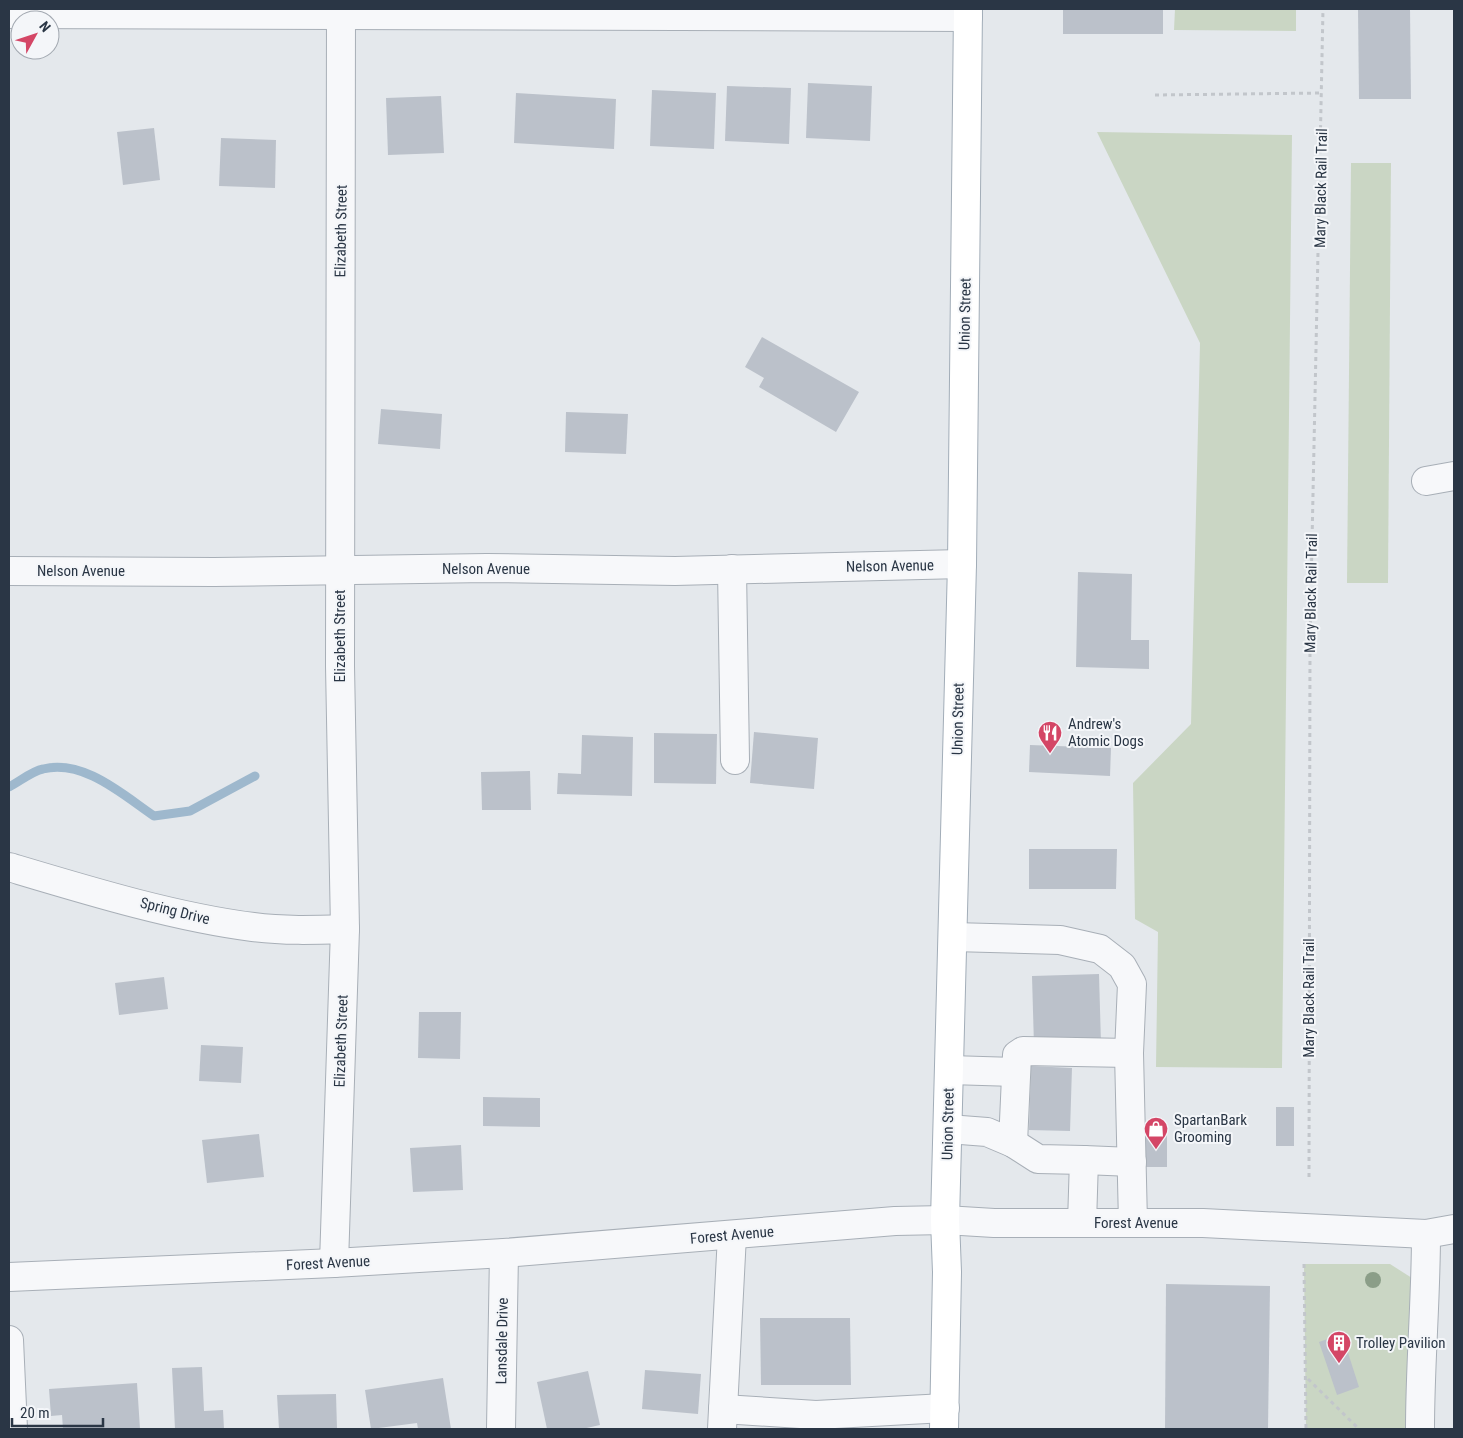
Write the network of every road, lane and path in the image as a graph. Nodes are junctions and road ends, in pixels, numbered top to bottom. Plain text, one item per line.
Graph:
1 (1323, 9) edge
2 (341, 12) edge
3 (968, 13) edge
4 (9, 14) edge
5 (1322, 93) junction
6 (1155, 95) dead end
7 (1454, 476) edge
8 (1426, 481) dead end
9 (962, 564) junction
10 (732, 569) junction
11 (340, 570) junction
12 (9, 571) edge
13 (735, 760) dead end
14 (9, 867) edge
15 (344, 929) junction
16 (953, 937) junction
17 (1129, 1053) junction
18 (950, 1070) junction
19 (1015, 1072) junction
20 (948, 1129) junction
21 (1013, 1143) junction
22 (1084, 1160) junction
23 (1132, 1162) junction
24 (1308, 1177) dead end
25 (945, 1220) junction
26 (1082, 1223) junction
27 (1133, 1223) junction
28 (1454, 1229) edge
29 (1426, 1234) junction
30 (732, 1235) junction
31 (504, 1253) junction
32 (334, 1263) junction
33 (1304, 1264) dead end
34 (9, 1277) edge
35 (9, 1340) edge
36 (1307, 1379) junction
37 (722, 1419) edge
38 (945, 1419) edge
39 (13, 1429) edge
40 (501, 1429) edge
41 (1306, 1429) edge
42 (1359, 1429) edge
43 (1420, 1429) edge

1 - 5 path, Mary Black Rail Trail
2 - 3 street
2 - 4 street
2 - 11 street, Elizabeth Street
3 - 9 main road, Union Street
5 - 6 path
5 - 24 path, Mary Black Rail Trail
7 - 8 street
9 - 10 street, Nelson Avenue
9 - 16 main road, Union Street
10 - 11 street, Nelson Avenue
10 - 13 street
11 - 12 street, Nelson Avenue
11 - 15 street, Elizabeth Street
14 - 15 street, Spring Drive
15 - 32 street, Elizabeth Street
16 - 17 street
16 - 18 main road, Union Street
17 - 19 street
17 - 23 street
18 - 19 street
18 - 20 main road, Union Street
19 - 21 street
20 - 21 street
20 - 25 main road, Union Street
21 - 22 street
22 - 23 street
22 - 26 street
23 - 27 street
25 - 26 street, Forest Avenue
25 - 30 street, Forest Avenue
25 - 38 main road, Union Street
26 - 27 street, Forest Avenue
27 - 29 street, Forest Avenue
28 - 29 street, Forest Avenue
29 - 43 street
30 - 31 street, Forest Avenue
30 - 37 street
31 - 32 street, Forest Avenue
31 - 40 street, Lansdale Drive
32 - 34 street, Forest Avenue
33 - 36 path
35 - 39 street
36 - 41 path
36 - 42 path
37 - 38 street

